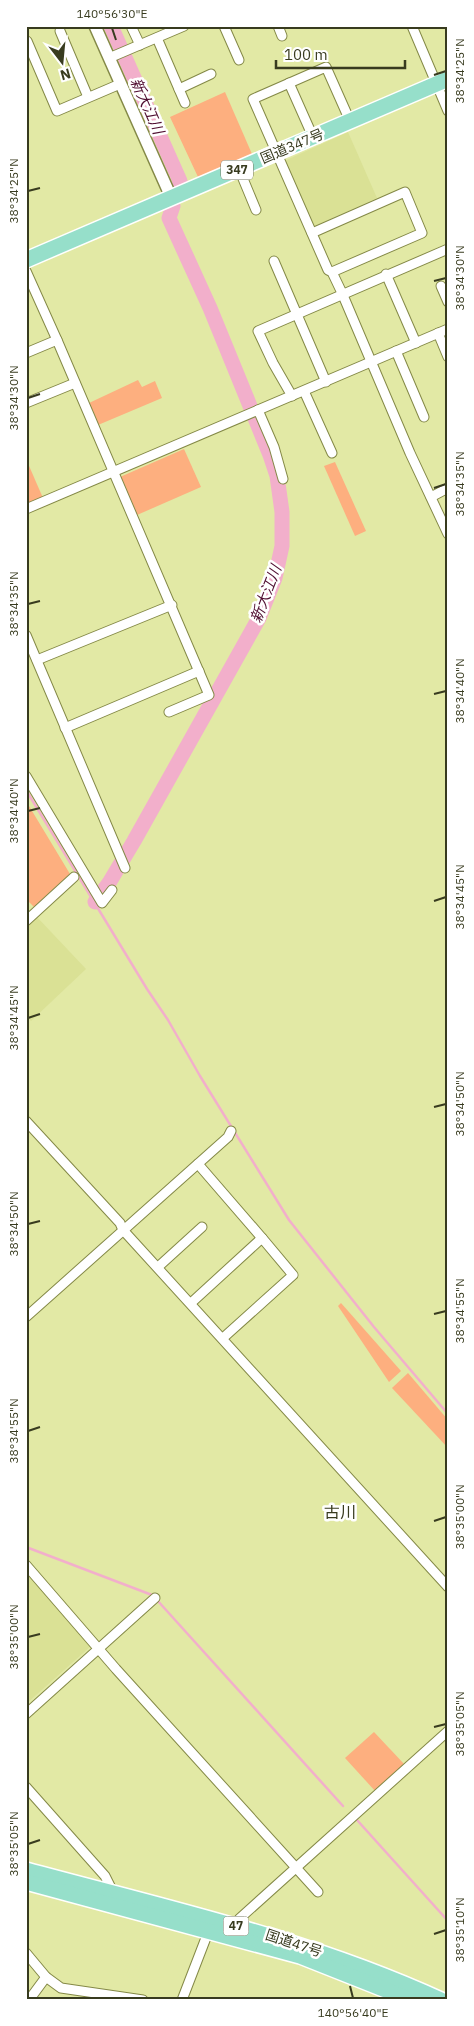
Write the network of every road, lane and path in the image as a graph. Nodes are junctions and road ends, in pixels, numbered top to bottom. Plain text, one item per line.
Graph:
1 (95, 26) edge
2 (131, 26) edge
3 (184, 26) edge
4 (224, 26) edge
5 (278, 26) edge
6 (412, 26) edge
7 (174, 28) edge
8 (60, 31) dead end
9 (282, 36) dead end
10 (157, 38) junction
11 (27, 42) edge
12 (136, 47) junction
13 (114, 57) junction
14 (239, 60) dead end
15 (211, 74) dead end
16 (442, 81) edge
17 (289, 83) junction
18 (120, 84) junction
19 (179, 89) junction
20 (88, 97) junction
21 (185, 102) dead end
22 (448, 111) edge
23 (350, 121) junction
24 (313, 137) junction
25 (277, 152) junction
26 (239, 169) junction
27 (171, 197) junction
28 (256, 210) dead end
29 (312, 233) junction
30 (448, 249) edge
31 (26, 260) edge
32 (274, 261) dead end
33 (26, 271) edge
34 (332, 272) junction
35 (386, 274) junction
36 (441, 286) dead end
37 (342, 293) junction
38 (448, 302) edge
39 (298, 313) junction
40 (448, 329) edge
41 (438, 333) junction
42 (57, 340) junction
43 (416, 343) junction
44 (396, 351) junction
45 (26, 353) edge
46 (448, 357) edge
47 (371, 362) junction
48 (326, 382) junction
49 (75, 383) junction
50 (304, 391) junction
51 (290, 397) junction
52 (26, 403) edge
53 (254, 412) junction
54 (424, 417) dead end
55 (332, 453) dead end
56 (114, 472) junction
57 (283, 479) dead end
58 (448, 488) edge
59 (431, 497) junction
60 (26, 509) edge
61 (448, 534) edge
62 (172, 605) junction
63 (26, 635) edge
64 (37, 660) junction
65 (199, 671) junction
66 (170, 712) dead end
67 (66, 728) junction
68 (26, 776) edge
69 (125, 868) dead end
70 (74, 877) dead end
71 (107, 897) dead end
72 (26, 921) edge
73 (26, 1120) edge
74 (231, 1131) dead end
75 (198, 1164) junction
76 (202, 1227) dead end
77 (124, 1230) junction
78 (262, 1238) junction
79 (158, 1267) junction
80 (191, 1303) junction
81 (26, 1317) edge
82 (223, 1338) junction
83 (26, 1565) edge
84 (448, 1587) edge
85 (155, 1598) dead end
86 (99, 1648) junction
87 (26, 1714) edge
88 (448, 1731) edge
89 (26, 1787) edge
90 (295, 1869) junction
91 (26, 1870) edge
92 (26, 1882) edge
93 (318, 1892) dead end
94 (114, 1894) junction
95 (239, 1927) junction
96 (209, 1930) junction
97 (26, 1952) edge
98 (46, 1977) junction
99 (29, 2000) edge
100 (143, 2000) edge
101 (182, 2000) edge
102 (411, 2000) edge
103 (441, 2000) edge

1 - 13 street
2 - 12 street
3 - 7 street
4 - 14 street
5 - 9 street
6 - 16 street
7 - 10 street
8 - 20 street
10 - 12 street
10 - 19 street
11 - 20 street
12 - 13 street
13 - 18 street
15 - 19 street
16 - 22 street
16 - 23 highway, 国道347号 / 347
17 - 23 street
17 - 24 street
17 - 25 street
18 - 20 street
18 - 27 street
19 - 21 street
23 - 24 highway, 国道347号 / 347
24 - 25 highway, 国道347号 / 347
25 - 26 highway, 国道347号 / 347
25 - 29 street
26 - 27 highway, 国道347号 / 347
26 - 28 street
27 - 31 highway, 国道347号 / 347
29 - 34 street
29 - 34 street
30 - 35 street
32 - 39 street
33 - 42 street
34 - 37 street
35 - 37 street
35 - 43 street
36 - 38 street
37 - 39 street
37 - 47 street
39 - 48 street
39 - 51 street
40 - 41 street
41 - 43 street
41 - 46 street
42 - 45 street
42 - 49 street
43 - 44 street
44 - 47 street
44 - 54 street
47 - 48 street
47 - 59 street
48 - 50 street
49 - 52 street
49 - 56 street
50 - 51 street
50 - 55 street
51 - 53 street
53 - 56 street
53 - 57 street
56 - 60 street
56 - 62 street
58 - 59 street
59 - 61 street
62 - 64 street
62 - 65 street
63 - 64 street
64 - 67 street
65 - 66 street
65 - 67 street
67 - 69 street
68 - 71 street
70 - 72 street
73 - 77 street
74 - 75 street
75 - 77 street
75 - 78 street
76 - 79 street
77 - 79 street
77 - 81 street
78 - 80 street
78 - 82 street
79 - 80 street
80 - 82 street
82 - 84 street
83 - 86 street
85 - 86 street
86 - 87 street
86 - 90 street
88 - 90 street
89 - 94 street
90 - 93 street
90 - 95 street
91 - 94 highway, 国道47号 / 47
92 - 96 highway, 国道47号 / 47
94 - 95 highway, 国道47号 / 47
95 - 103 highway, 国道47号 / 47
96 - 101 street
96 - 102 highway, 国道47号 / 47
97 - 98 street
98 - 99 street
98 - 100 street

